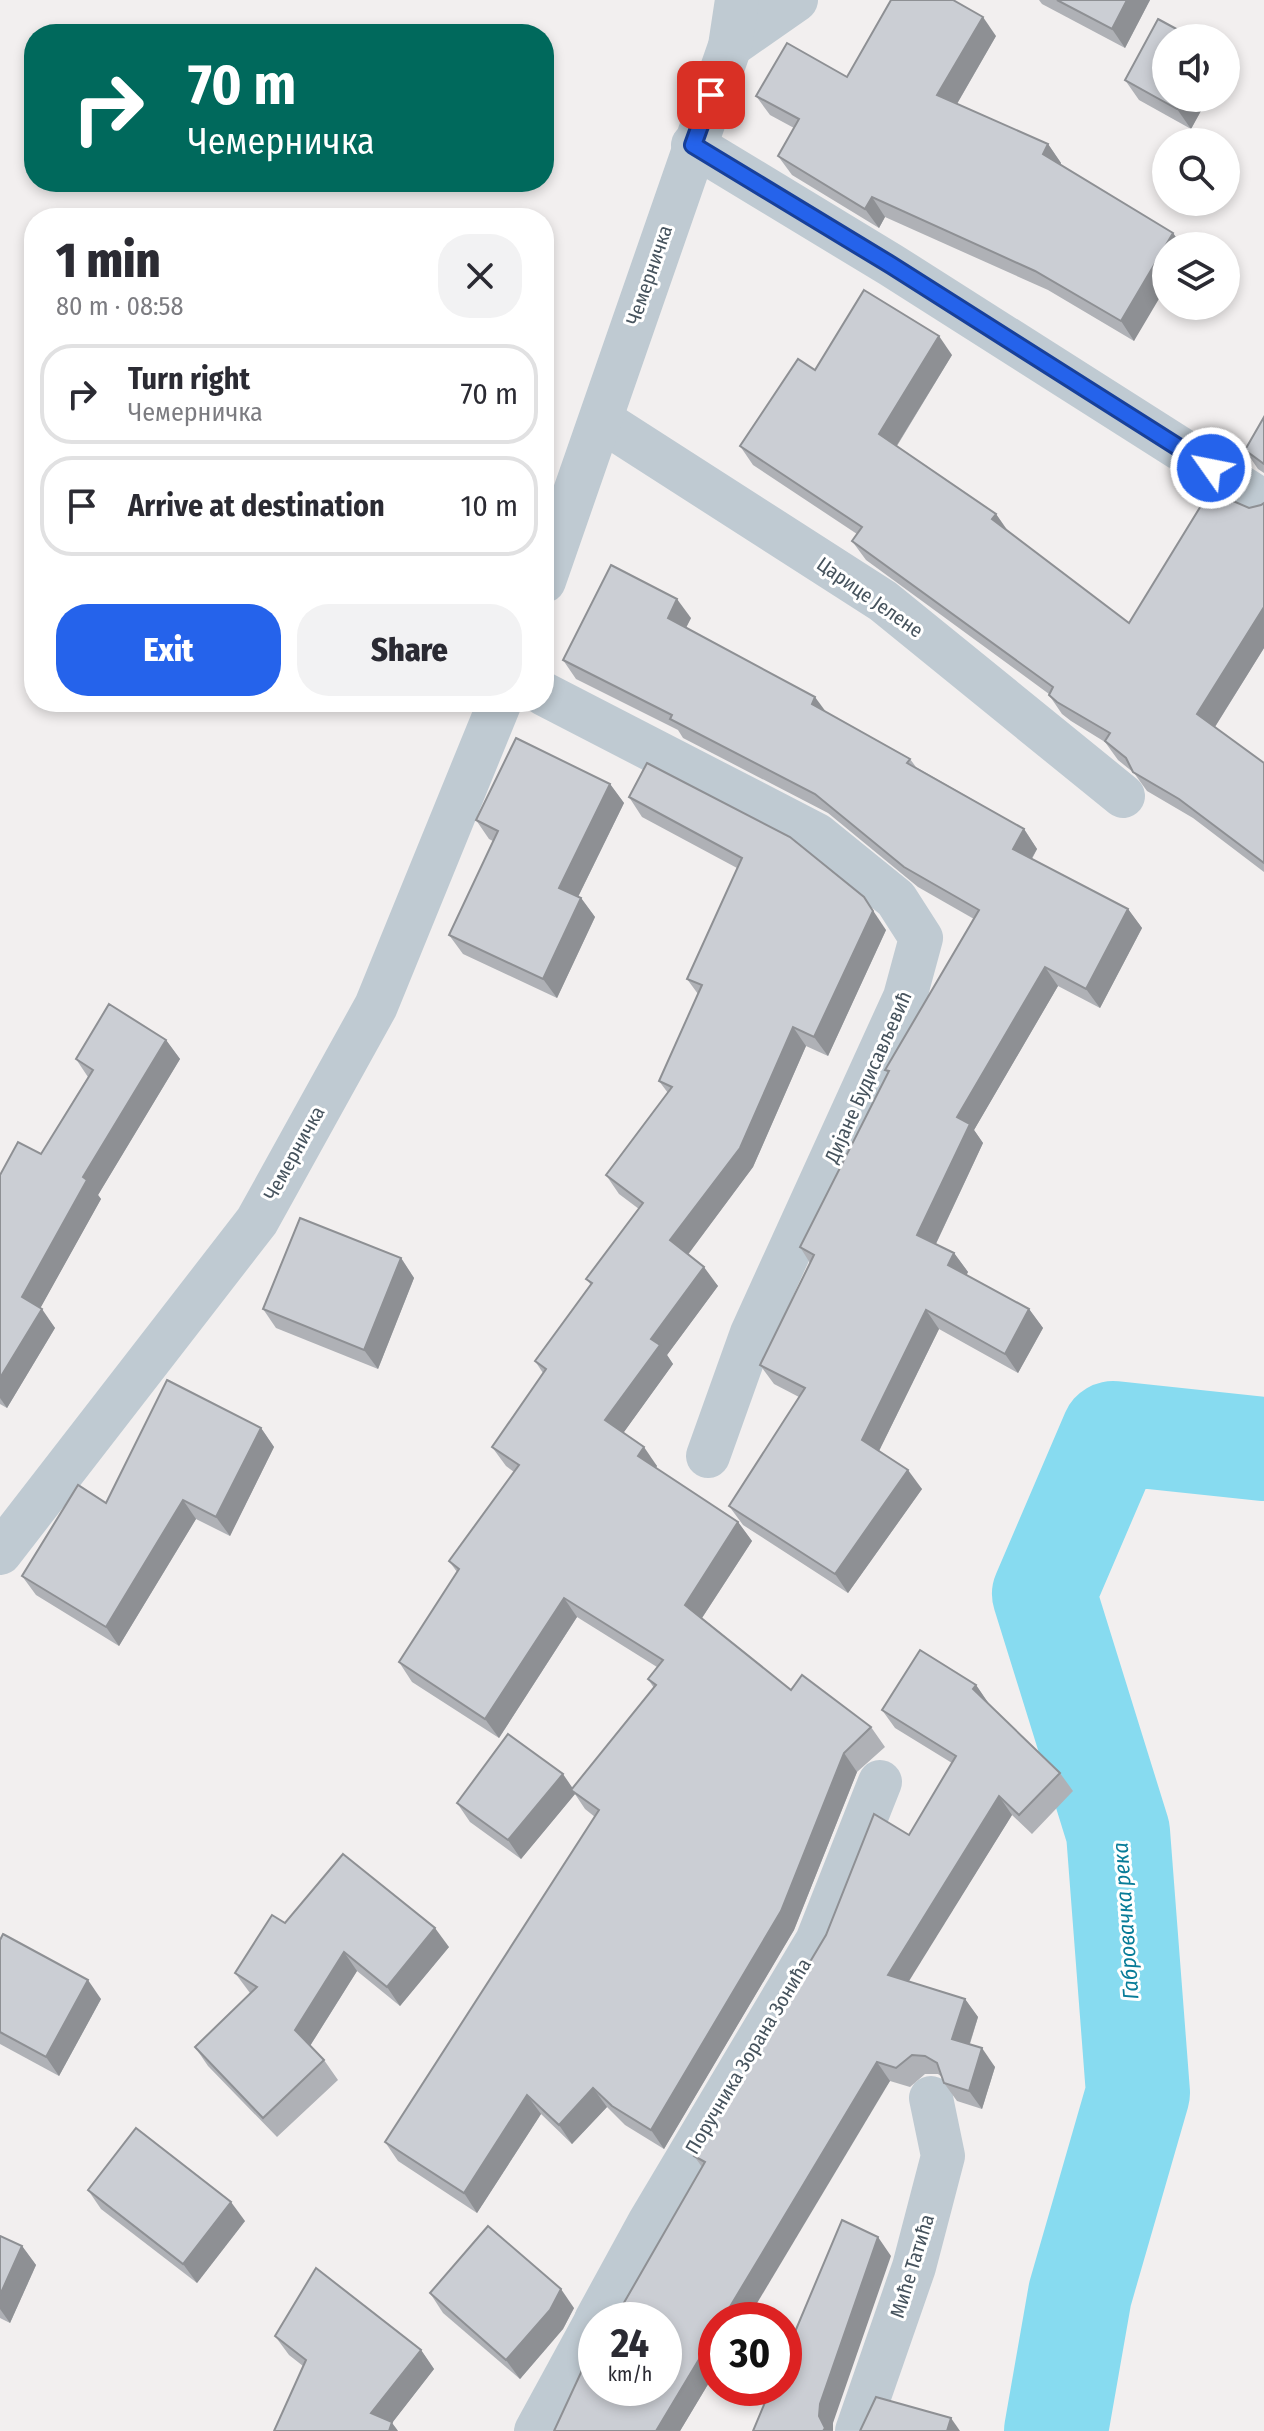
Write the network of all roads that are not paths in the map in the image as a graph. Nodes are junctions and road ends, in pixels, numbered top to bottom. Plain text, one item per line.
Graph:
1 (737, 0) edge
2 (796, 0) edge
3 (730, 46) junction
4 (693, 145) junction
5 (601, 420) junction
6 (1264, 502) edge
7 (554, 553) edge
8 (554, 699) edge
9 (496, 712) edge
10 (1123, 796) dead end
11 (708, 1456) dead end
12 (0, 1553) edge
13 (880, 1782) dead end
14 (931, 2098) dead end
15 (606, 2302) edge
16 (578, 2353) edge
17 (536, 2431) edge
18 (857, 2431) edge

1 - 3 street, Чемерничка
2 - 3 street
3 - 4 street, Чемерничка
4 - 5 street, Чемерничка
4 - 6 street
5 - 7 street, Чемерничка
5 - 10 street, Царице Јелене
8 - 11 street, Дијане Будисављевић
9 - 12 street, Чемерничка
13 - 15 street, Поручника Зорана Зонића
14 - 18 street, Миће Татића
16 - 17 street, Поручника Зорана Зонића

